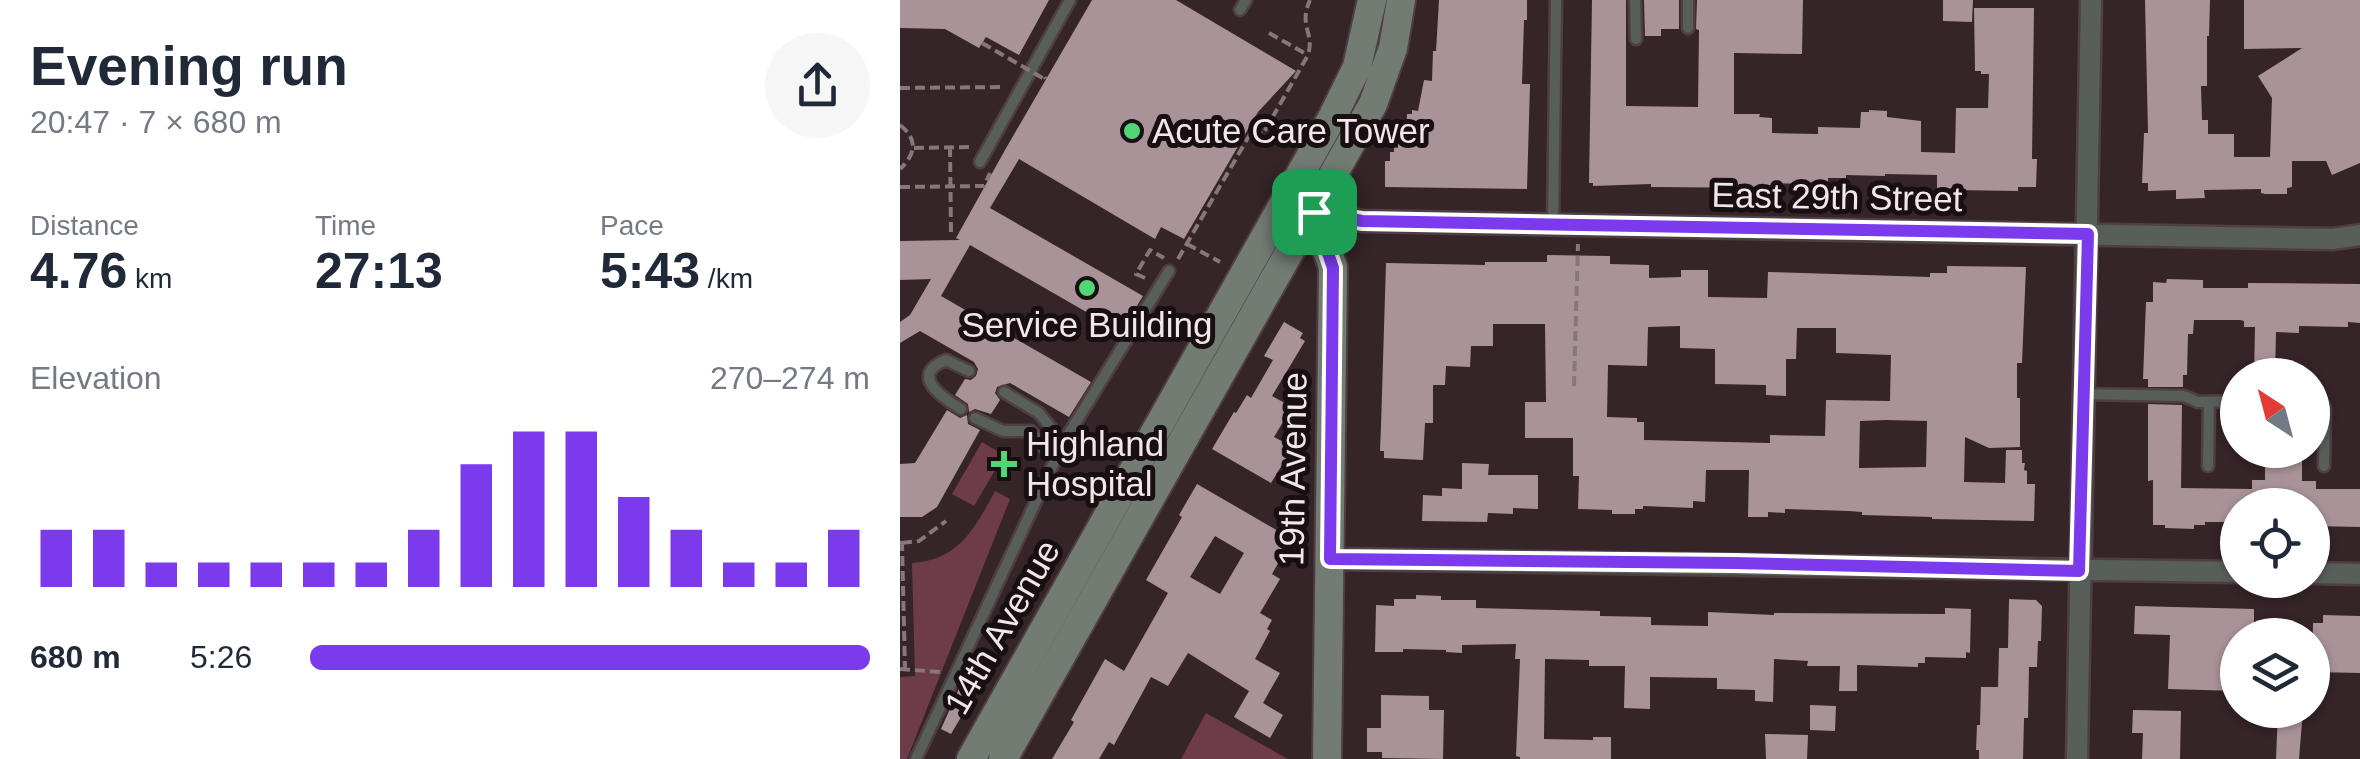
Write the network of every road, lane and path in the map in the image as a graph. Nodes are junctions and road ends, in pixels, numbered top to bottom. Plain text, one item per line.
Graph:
1 (1070, 0) edge
2 (1310, 0) edge
3 (1372, 0) edge
4 (1401, 0) edge
5 (1556, 0) edge
6 (1636, 0) edge
7 (1688, 0) edge
8 (2091, 0) edge
9 (1688, 28) dead end
10 (1270, 34) dead end
11 (1636, 39) dead end
12 (982, 44) dead end
13 (1308, 55) junction
14 (1045, 77) dead end
15 (900, 88) edge
16 (1022, 88) junction
17 (900, 125) edge
18 (989, 146) junction
19 (950, 147) junction
20 (914, 148) junction
21 (980, 162) dead end
22 (900, 169) edge
23 (1288, 197) junction
24 (1314, 212) junction
25 (1554, 224) junction
26 (952, 232) dead end
27 (2088, 234) junction
28 (2360, 235) edge
29 (1188, 244) junction
30 (1578, 255) dead end
31 (1220, 262) dead end
32 (1168, 271) dead end
33 (1145, 278) dead end
34 (969, 371) dead end
35 (1574, 386) dead end
36 (1004, 392) dead end
37 (2084, 394) junction
38 (2209, 402) junction
39 (2220, 402) edge
40 (961, 409) dead end
41 (975, 418) dead end
42 (1063, 443) junction
43 (1055, 461) junction
44 (2208, 466) dead end
45 (946, 521) dead end
46 (901, 543) edge
47 (1330, 559) junction
48 (2079, 571) junction
49 (2220, 572) edge
50 (2330, 574) edge
51 (2360, 574) edge
52 (903, 669) edge
53 (954, 675) junction
54 (916, 759) edge
55 (970, 759) edge
56 (1003, 759) edge
57 (1326, 759) edge
58 (2077, 759) edge

1 - 16 lane
2 - 13 path
3 - 23 main road, 14th Avenue
4 - 24 main road, 14th Avenue
5 - 25 lane
6 - 11 lane
7 - 9 lane
8 - 27 street
10 - 13 path
12 - 14 path, bridge
13 - 29 path
15 - 16 path
16 - 18 lane
17 - 20 path
18 - 19 path
18 - 21 lane
19 - 20 path
19 - 26 path
20 - 22 path
23 - 24 main road
23 - 55 main road, 14th Avenue
24 - 25 street, East 29th Street
24 - 47 main road, 19th Avenue
24 - 56 main road, 14th Avenue
25 - 27 street, East 29th Street
27 - 28 street, East 29th Street
27 - 37 street
29 - 31 path
29 - 33 path
30 - 35 path
32 - 42 lane
34 - 40 lane
36 - 42 lane
37 - 38 lane
37 - 48 street
38 - 39 lane
38 - 44 lane
41 - 43 lane
42 - 43 lane
43 - 53 lane
45 - 46 path
46 - 52 path
47 - 48 street
47 - 57 main road, 19th Avenue
48 - 49 street
48 - 58 street
50 - 51 street
52 - 53 path
53 - 54 lane

